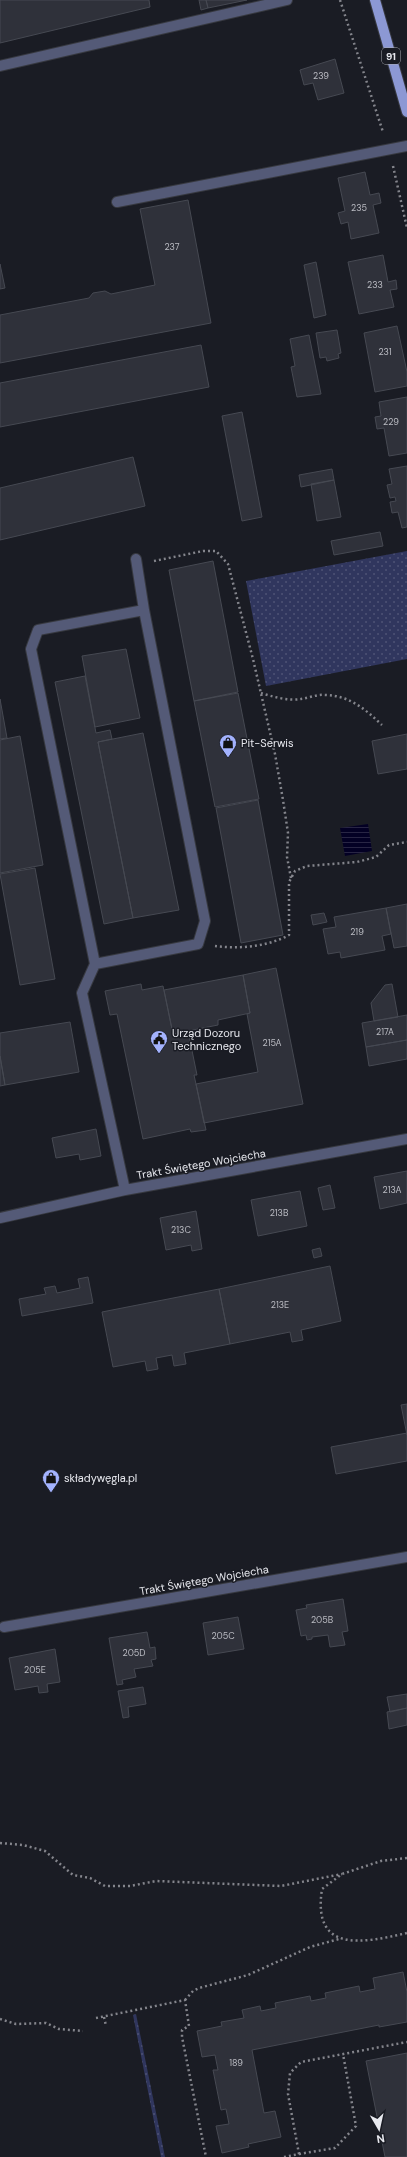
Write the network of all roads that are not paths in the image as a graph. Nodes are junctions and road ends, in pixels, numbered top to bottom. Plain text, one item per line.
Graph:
1 (287, 0) edge
2 (375, 0) edge
3 (0, 66) edge
4 (407, 112) edge
5 (407, 146) edge
6 (118, 202) dead end
7 (136, 561) road end
8 (144, 610) junction
9 (95, 964) junction
10 (407, 1139) edge
11 (124, 1190) junction
12 (0, 1218) edge
13 (407, 1557) edge
14 (4, 1627) dead end

1 - 3 street
2 - 4 main road, 91
5 - 6 street
7 - 8 street
8 - 9 street
8 - 9 street
9 - 11 street
10 - 11 street, Trakt Świętego Wojciecha
11 - 12 street, Trakt Świętego Wojciecha
13 - 14 street, Trakt Świętego Wojciecha

